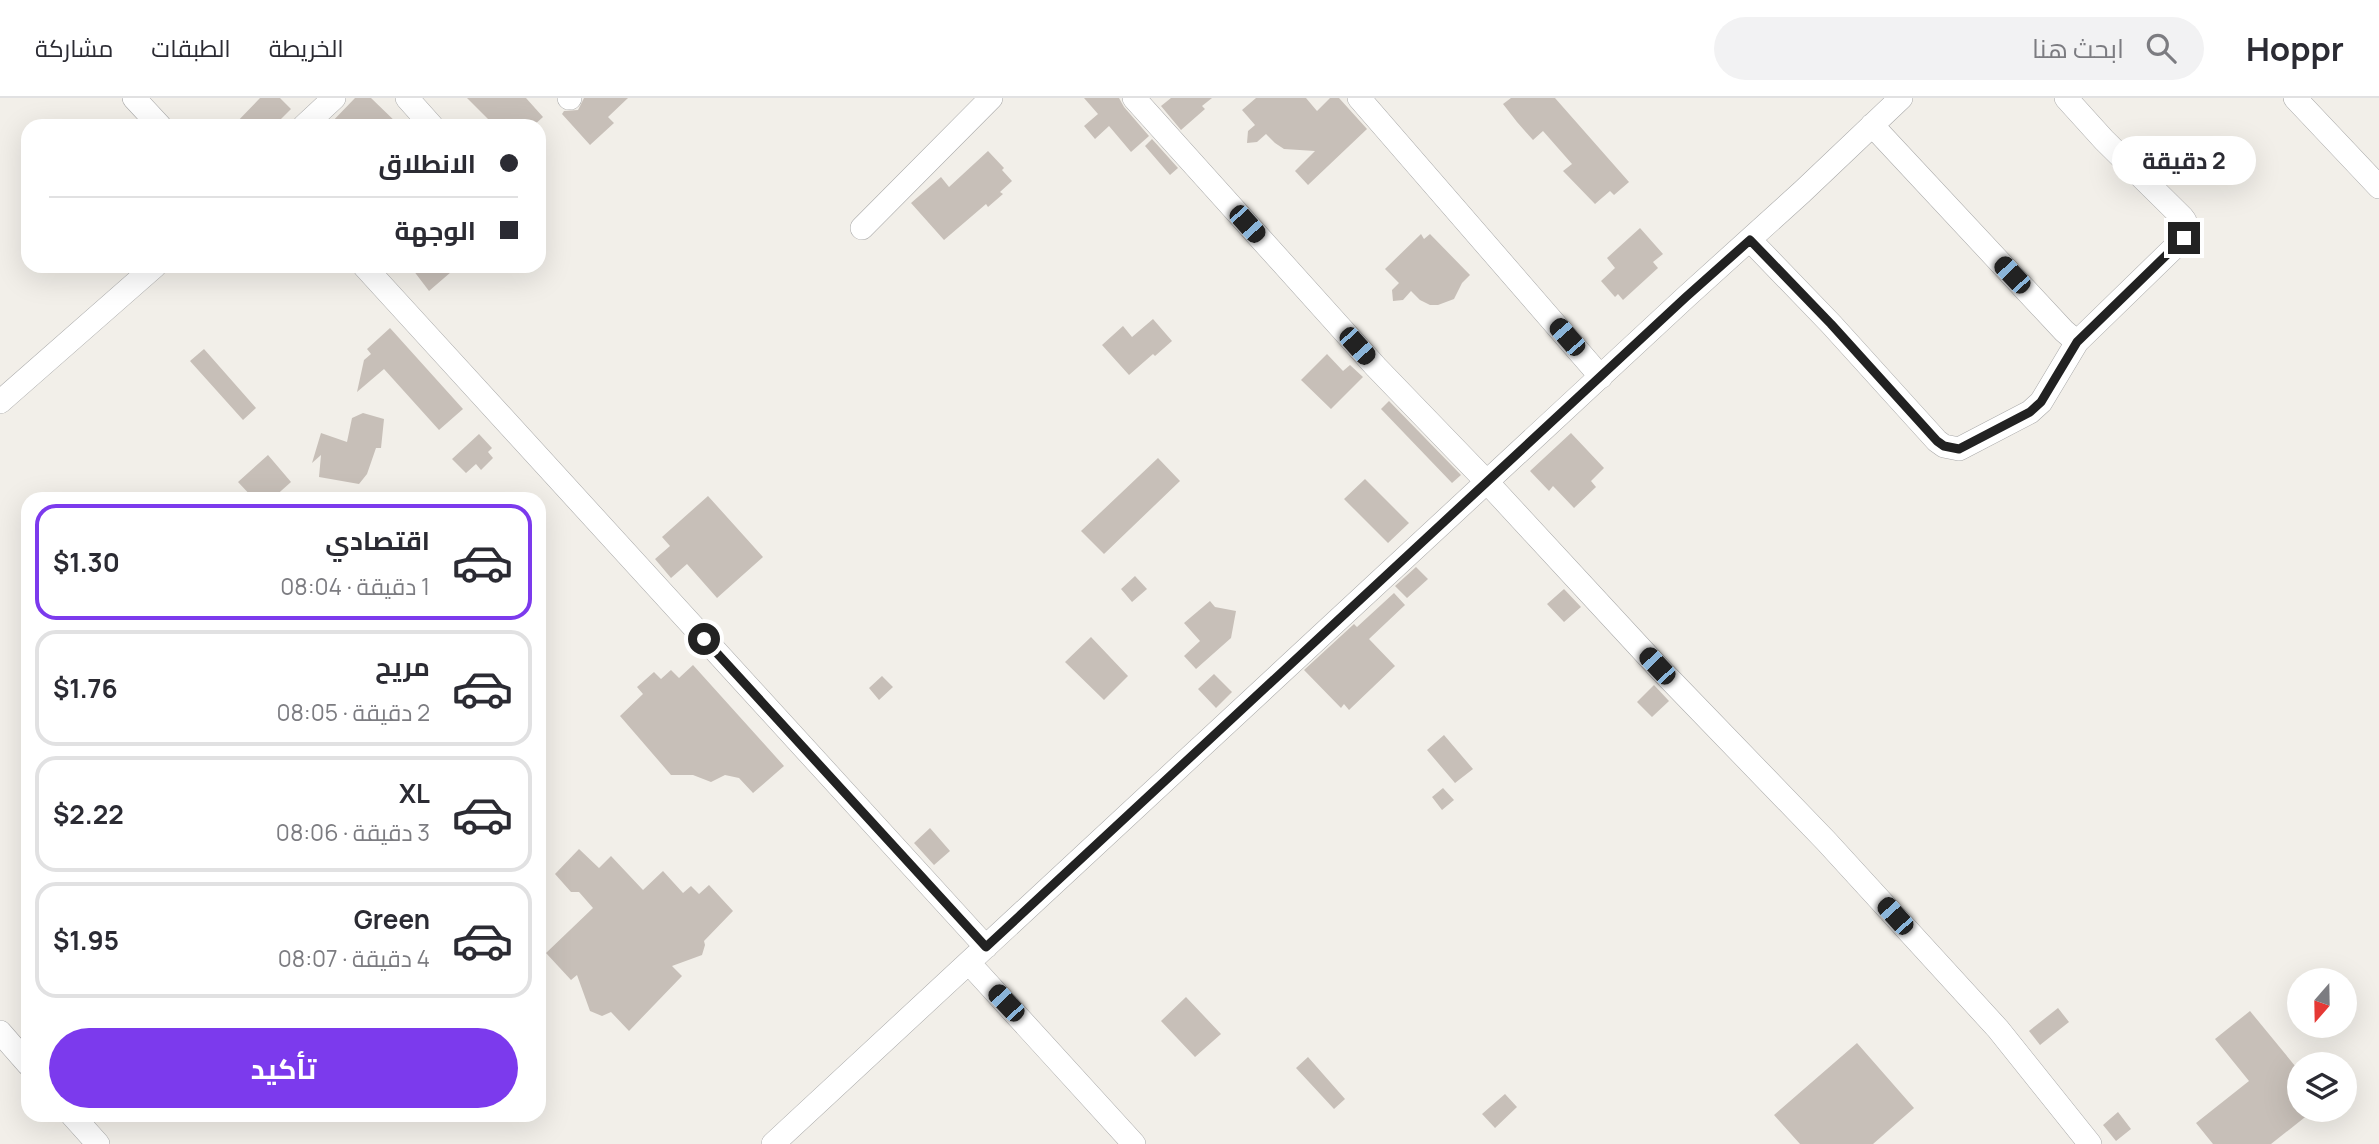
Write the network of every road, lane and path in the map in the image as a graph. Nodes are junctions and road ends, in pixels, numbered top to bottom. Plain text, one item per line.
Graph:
1 (134, 98) edge
2 (334, 98) edge
3 (407, 98) edge
4 (991, 98) edge
5 (1133, 98) edge
6 (1359, 98) edge
7 (1901, 98) edge
8 (2066, 98) edge
9 (2295, 98) edge
10 (154, 119) edge
11 (312, 119) edge
12 (426, 119) edge
13 (1872, 125) junction
14 (2379, 187) edge
15 (862, 228) dead end
16 (1750, 240) junction
17 (147, 273) edge
18 (370, 273) edge
19 (2077, 342) junction
20 (1601, 377) junction
21 (0, 402) edge
22 (1487, 482) junction
23 (986, 947) junction
24 (969, 963) junction
25 (0, 1032) edge
26 (21, 1056) edge
27 (78, 1122) edge
28 (97, 1144) edge
29 (774, 1144) edge
30 (1134, 1144) edge
31 (2090, 1144) edge

1 - 10 street
2 - 11 street
3 - 12 street
4 - 15 street
5 - 22 street
6 - 20 street
7 - 13 street
8 - 19 street
9 - 14 street
13 - 16 street
13 - 19 street
16 - 19 street
16 - 20 street
17 - 21 street
18 - 23 street
20 - 22 street
22 - 23 street
22 - 31 street
23 - 24 street
24 - 29 street
24 - 30 street
25 - 26 street
27 - 28 street

